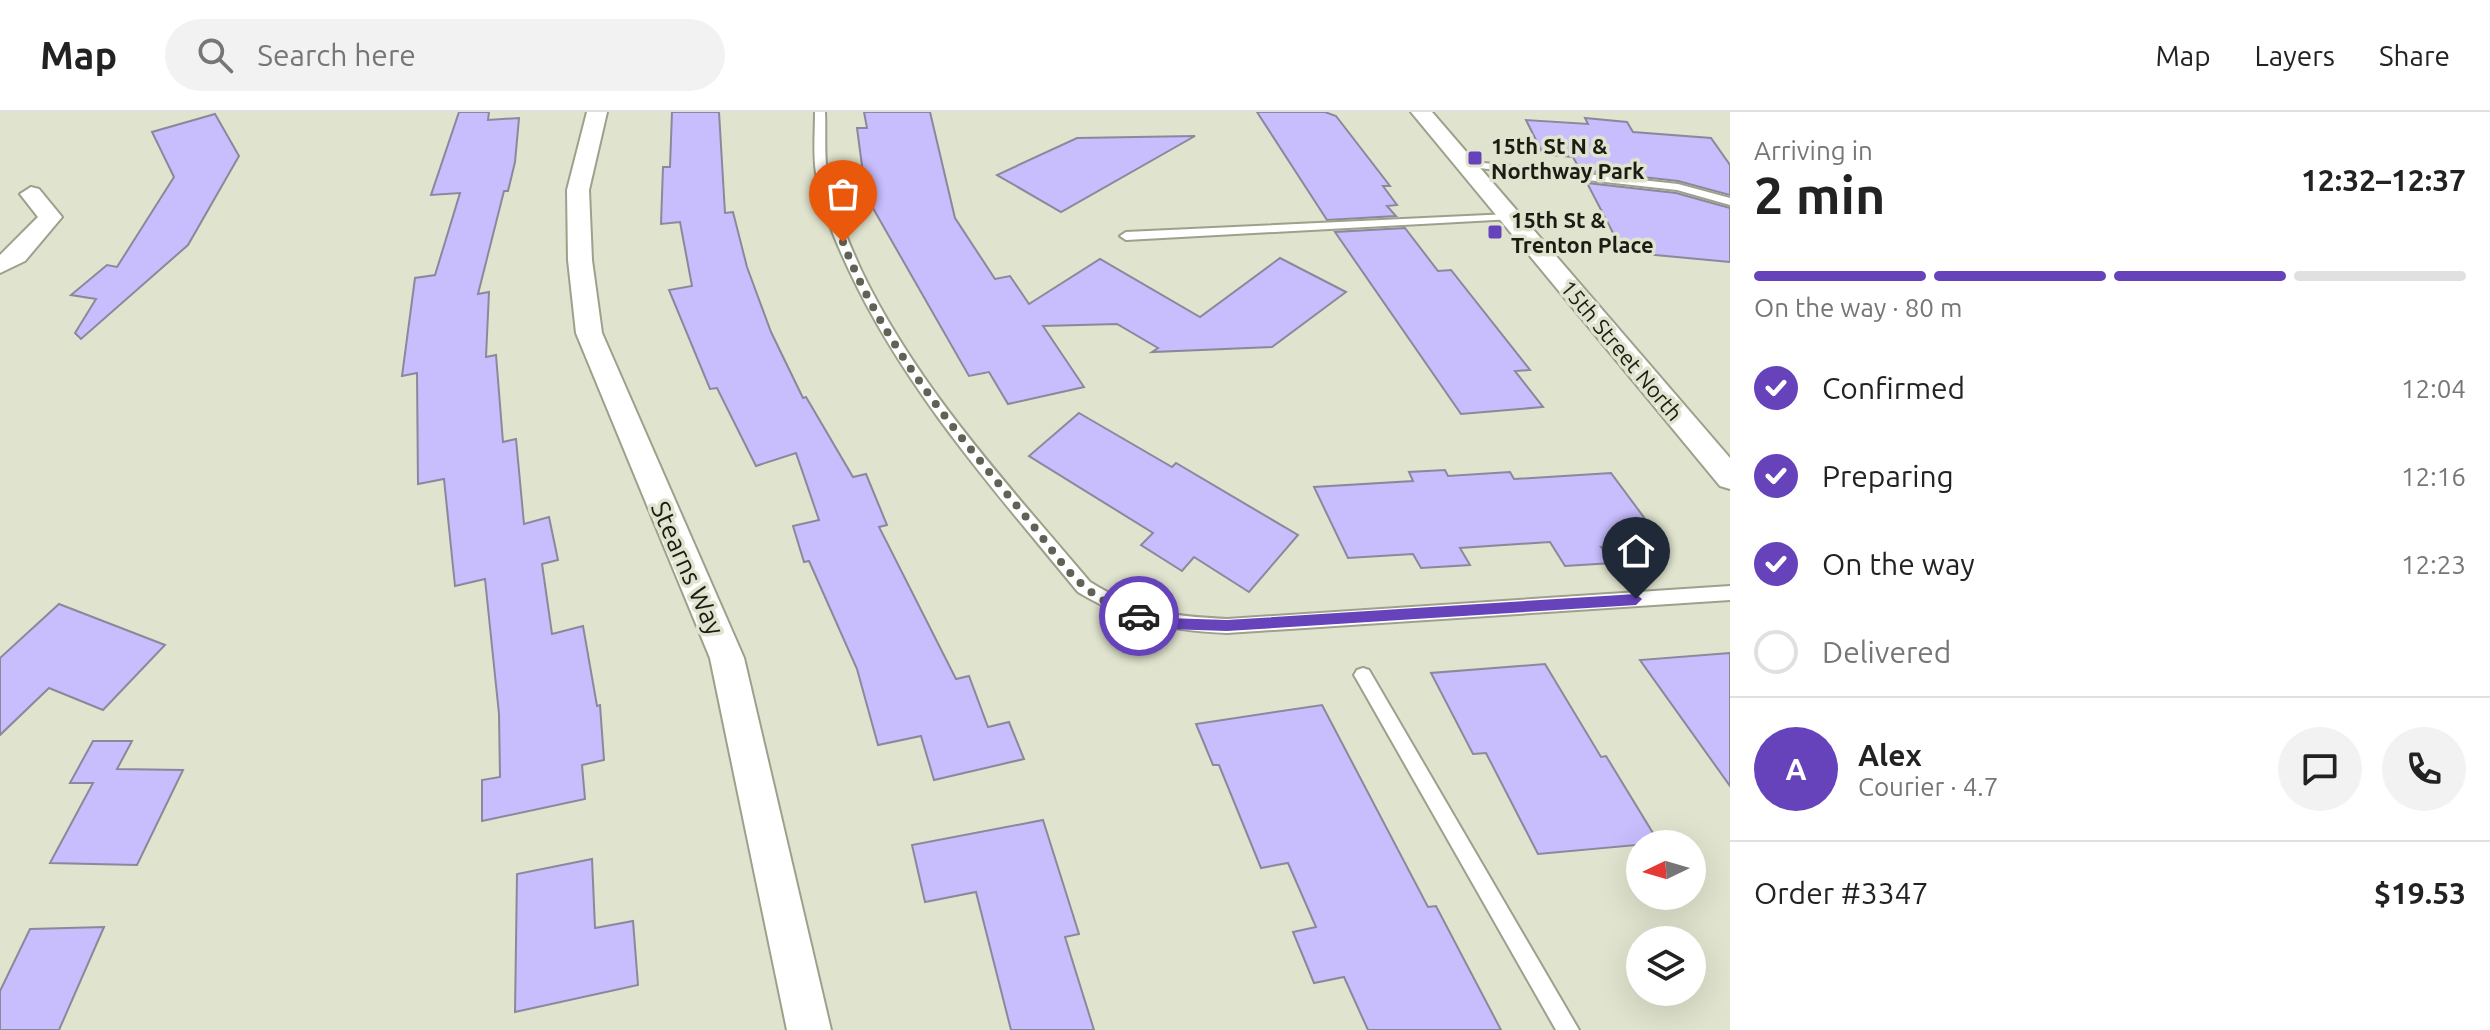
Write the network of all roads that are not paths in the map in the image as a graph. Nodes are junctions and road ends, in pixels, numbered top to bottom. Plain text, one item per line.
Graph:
1 (597, 112) edge
2 (820, 112) edge
3 (1421, 112) edge
4 (1465, 164) junction
5 (31, 194) dead end
6 (1730, 202) edge
7 (1509, 217) junction
8 (1126, 236) dead end
9 (0, 266) edge
10 (1730, 478) edge
11 (1730, 593) edge
12 (1363, 675) dead end
13 (809, 1030) edge
14 (1568, 1030) edge

1 - 13 street, Stearns Way
2 - 11 lane
3 - 4 street, 15th Street North
4 - 6 lane
4 - 7 street, 15th Street North
5 - 9 street
7 - 8 lane
7 - 10 street, 15th Street North
12 - 14 lane

